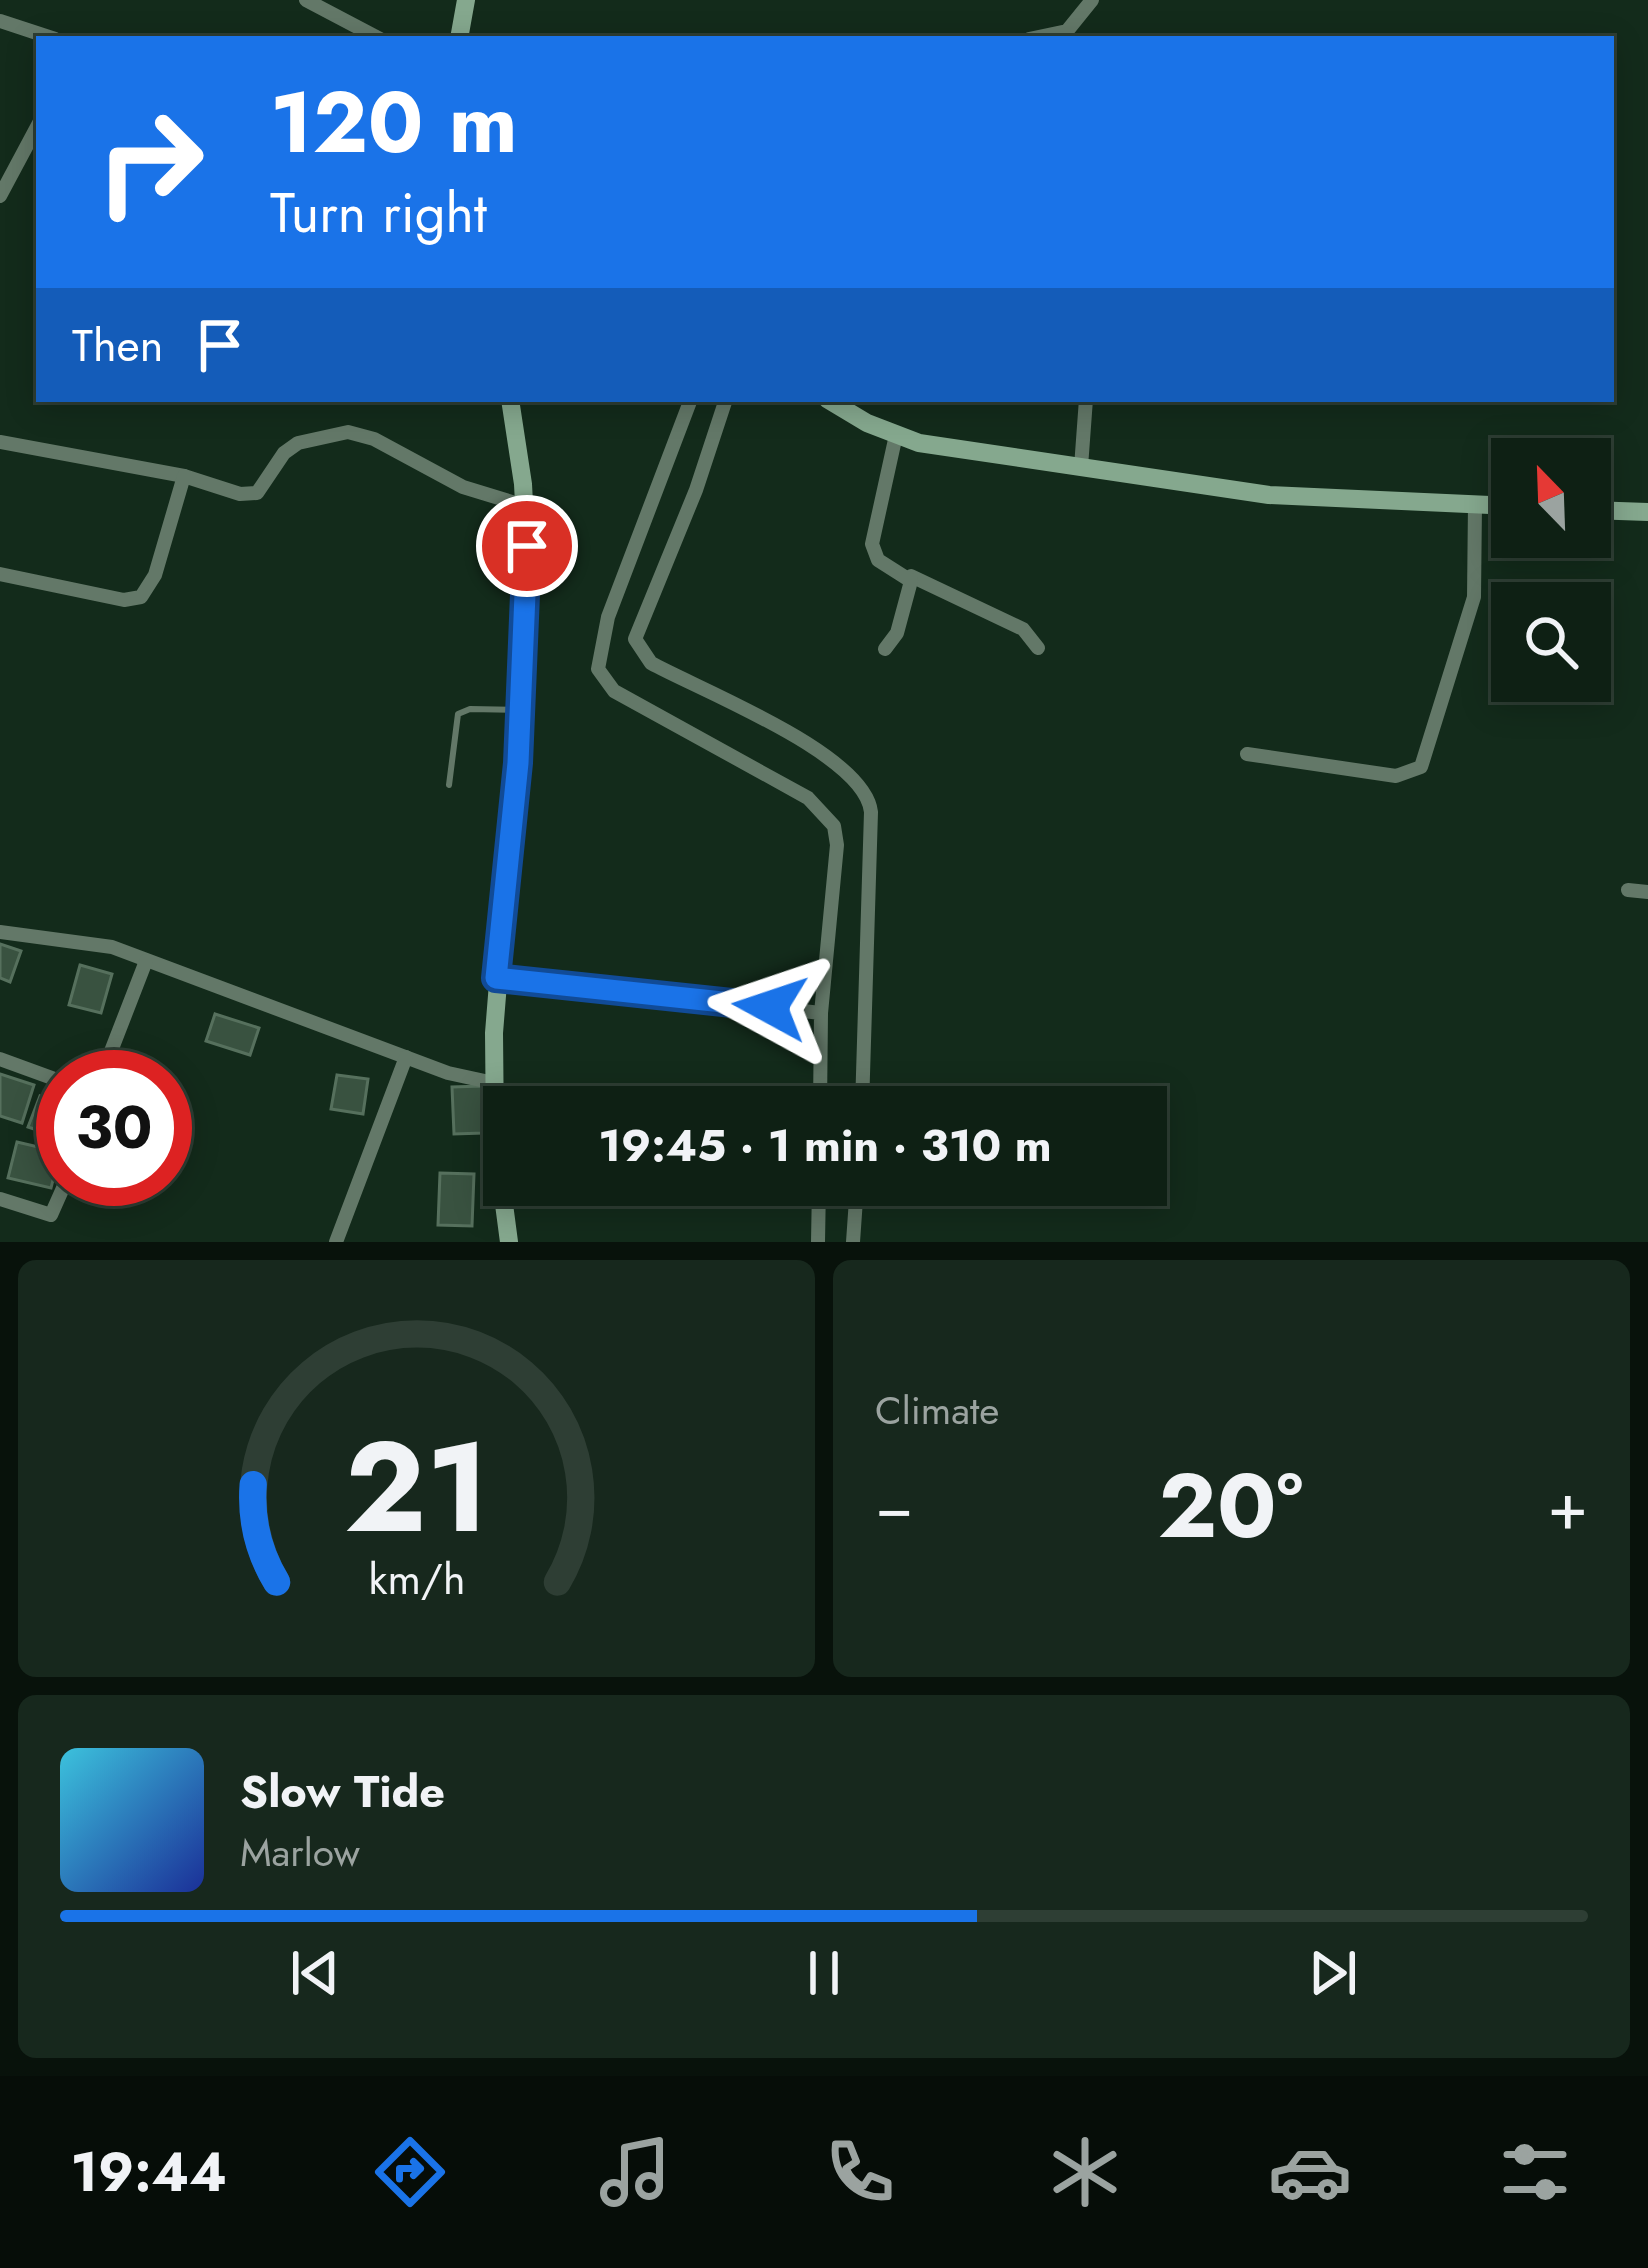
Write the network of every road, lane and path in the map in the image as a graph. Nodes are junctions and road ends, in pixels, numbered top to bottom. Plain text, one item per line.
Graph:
1 (306, 0) edge
2 (466, 0) edge
3 (1092, 0) edge
4 (0, 21) edge
5 (46, 36) edge
6 (374, 36) edge
7 (460, 36) edge
8 (1043, 36) edge
9 (36, 129) edge
10 (0, 196) edge
11 (510, 402) edge
12 (690, 402) edge
13 (725, 402) edge
14 (833, 402) edge
15 (1086, 402) edge
16 (896, 435) junction
17 (0, 442) edge
18 (1081, 467) junction
19 (184, 476) junction
20 (1474, 505) junction
21 (1491, 505) edge
22 (525, 506) junction
23 (1611, 511) edge
24 (1648, 512) edge
25 (0, 574) edge
26 (911, 576) junction
27 (1038, 648) dead end
28 (885, 649) dead end
29 (521, 710) junction
30 (1247, 754) dead end
31 (449, 785) dead end
32 (1628, 890) dead end
33 (1648, 892) edge
34 (0, 932) edge
35 (146, 961) junction
36 (496, 978) junction
37 (821, 1013) junction
38 (111, 1050) edge
39 (406, 1057) junction
40 (0, 1059) edge
41 (36, 1072) edge
42 (494, 1083) junction
43 (820, 1086) edge
44 (863, 1086) edge
45 (0, 1199) edge
46 (55, 1206) edge
47 (819, 1206) edge
48 (855, 1206) edge
49 (336, 1242) edge
50 (509, 1242) edge
51 (818, 1242) edge
52 (853, 1242) edge

1 - 6 street
2 - 7 main road
3 - 8 street
4 - 5 street
9 - 10 street
11 - 22 main road
12 - 37 street
13 - 44 street
14 - 16 main road
15 - 18 street
16 - 18 main road
16 - 26 street
17 - 19 street
18 - 20 main road
19 - 22 street
19 - 25 street
20 - 21 main road
20 - 30 street
22 - 29 main road
23 - 24 main road
26 - 27 street
26 - 28 street
29 - 31 lane
29 - 36 main road
32 - 33 street
34 - 35 street
35 - 38 street
35 - 39 street
36 - 37 street
36 - 42 main road
37 - 43 street
39 - 42 street
39 - 49 street
40 - 41 street
42 - 50 main road
45 - 46 street
47 - 51 street
48 - 52 street

